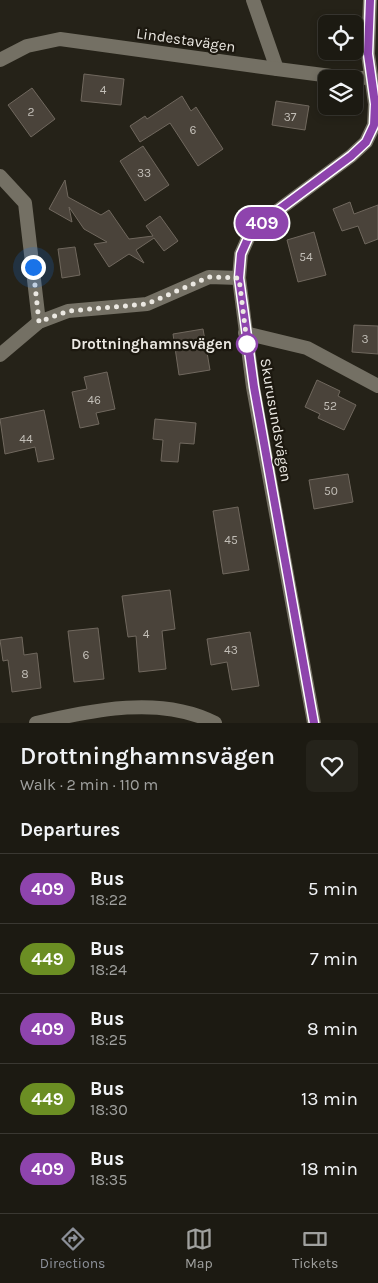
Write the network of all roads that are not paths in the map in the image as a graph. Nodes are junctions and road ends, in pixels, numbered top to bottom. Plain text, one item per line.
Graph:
1 (253, 0) edge
2 (370, 0) edge
3 (0, 60) edge
4 (277, 70) junction
5 (371, 77) junction
6 (376, 94) edge
7 (0, 176) edge
8 (239, 278) junction
9 (39, 322) junction
10 (245, 333) junction
11 (0, 355) edge
12 (378, 386) edge
13 (36, 723) edge
14 (215, 723) edge
15 (314, 723) edge

1 - 4 street
2 - 5 street, Skurusundsvägen
3 - 4 street, Lindestavägen
4 - 5 street, Lindestavägen
5 - 6 street, Skurusundsvägen
6 - 8 street, Skurusundsvägen
7 - 9 street
8 - 9 street
8 - 10 street, Skurusundsvägen
9 - 11 street
10 - 12 street
10 - 15 street, Skurusundsvägen
13 - 14 street

